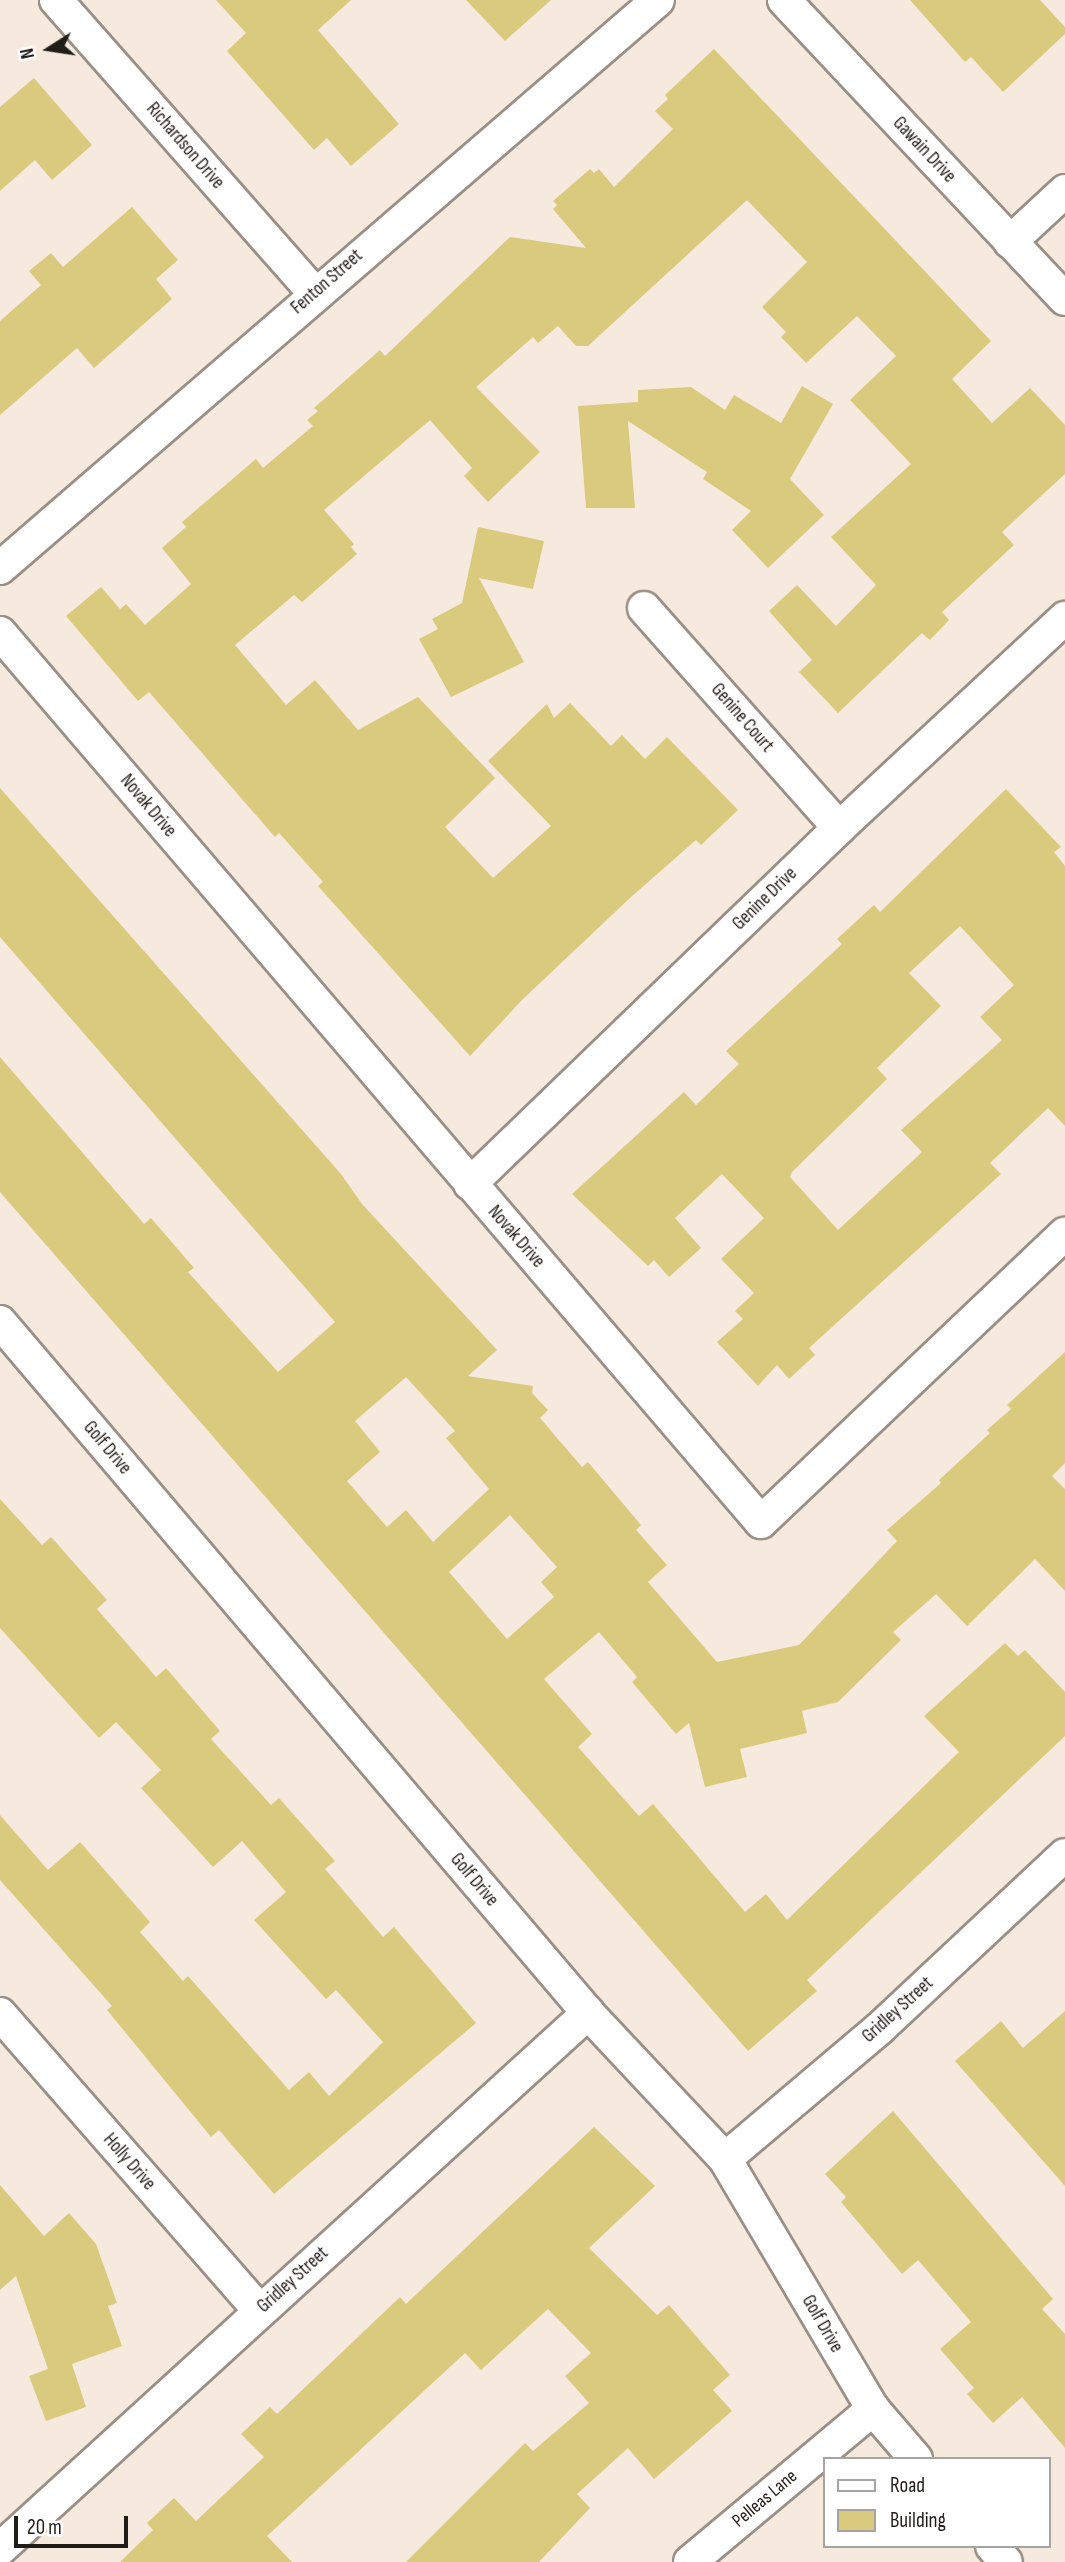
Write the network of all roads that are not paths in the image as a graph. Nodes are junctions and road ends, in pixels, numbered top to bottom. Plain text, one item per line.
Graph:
1 (56, 0) edge
2 (658, 0) edge
3 (784, 0) edge
4 (1065, 191) edge
5 (1010, 242) junction
6 (314, 293) junction
7 (1065, 299) edge
8 (0, 568) edge
9 (645, 608) dead end
10 (1065, 618) edge
11 (0, 633) edge
12 (839, 828) junction
13 (470, 1184) junction
14 (1065, 1234) edge
15 (0, 1322) edge
16 (1059, 1874) edge
17 (588, 2013) junction
18 (0, 2014) edge
19 (725, 2159) junction
20 (259, 2310) junction
21 (873, 2409) junction
22 (914, 2457) edge
23 (994, 2548) edge
24 (0, 2549) edge
25 (690, 2562) edge
26 (1006, 2562) edge

1 - 6 street, Richardson Drive
2 - 6 street, Fenton Street
3 - 5 street, Gawain Drive
4 - 5 street
5 - 7 street, Gawain Drive
6 - 8 street, Fenton Street
9 - 12 street, Genine Court
10 - 12 street, Genine Drive
11 - 13 street, Novak Drive
12 - 13 street, Genine Drive
13 - 14 street, Novak Drive
15 - 17 street, Golf Drive
16 - 19 street, Gridley Street
17 - 19 street, Golf Drive
17 - 20 street, Gridley Street
18 - 20 street, Holly Drive
19 - 21 street, Golf Drive
20 - 24 street, Gridley Street
21 - 22 street, Golf Drive
21 - 25 street, Pelleas Lane
23 - 26 street

